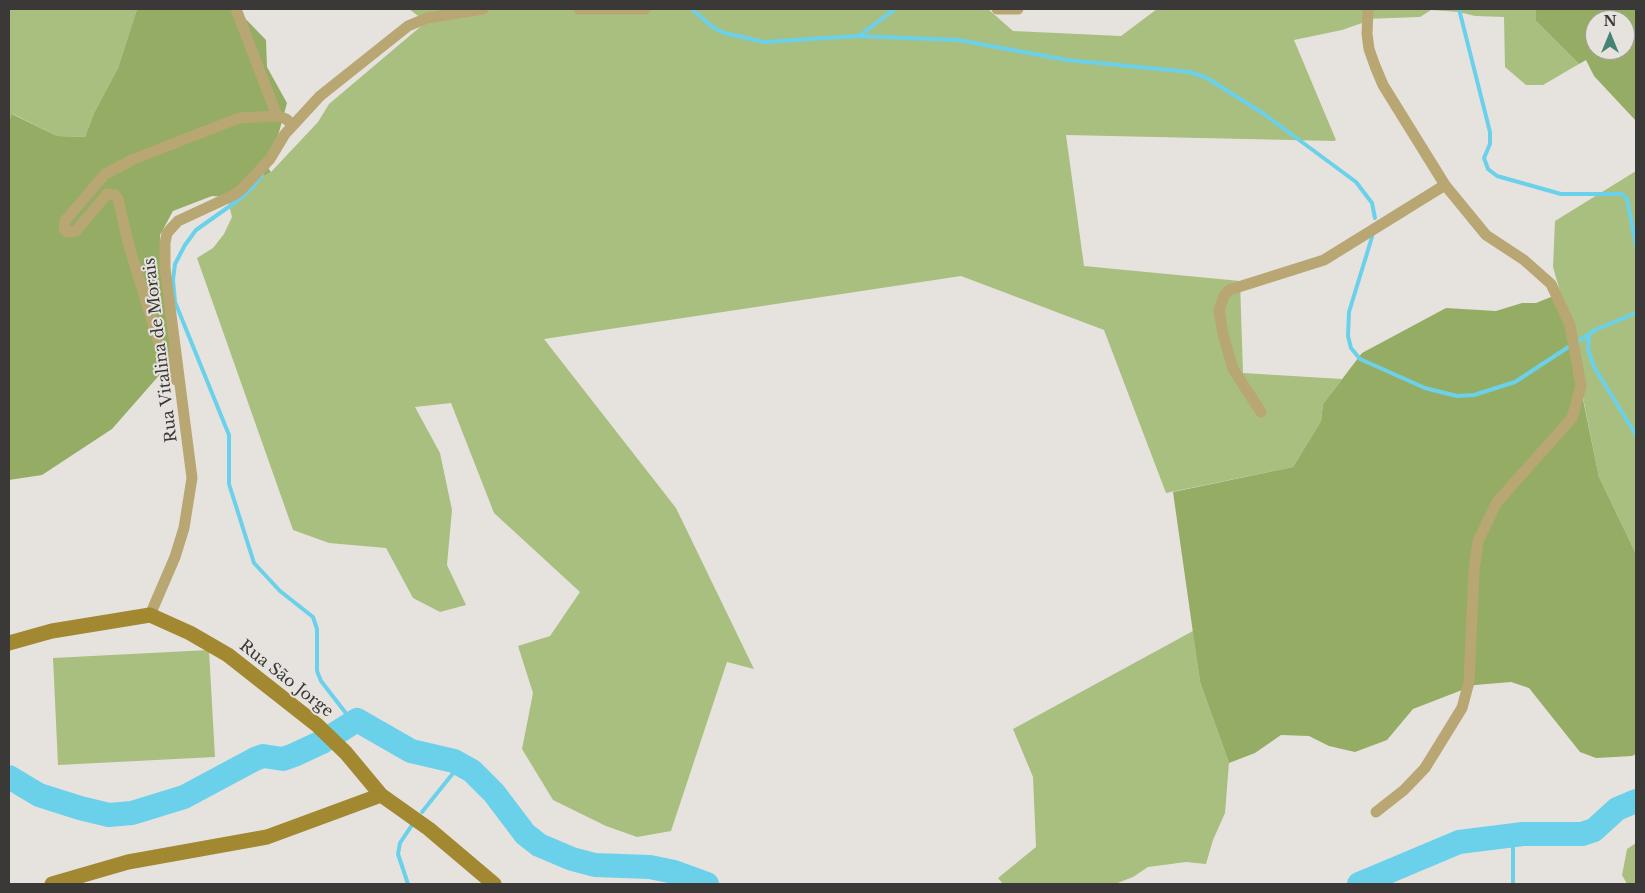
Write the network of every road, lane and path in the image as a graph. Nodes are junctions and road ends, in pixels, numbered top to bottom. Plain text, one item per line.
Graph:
1 (236, 9) edge
2 (483, 9) edge
3 (579, 9) edge
4 (644, 9) edge
5 (997, 9) edge
6 (1018, 9) edge
7 (1368, 9) edge
8 (277, 116) junction
9 (293, 125) junction
10 (1445, 185) junction
11 (181, 391) junction
12 (1261, 412) dead end
13 (150, 615) junction
14 (9, 643) edge
15 (381, 795) junction
16 (1376, 812) dead end
17 (52, 884) edge
18 (494, 884) edge

1 - 8 street
2 - 9 street, Rua Vitalina de Morais
3 - 4 street
5 - 6 street
7 - 10 street
8 - 9 street
8 - 11 street
9 - 11 street, Rua Vitalina de Morais
10 - 12 street
10 - 16 street
11 - 13 street, Rua Vitalina de Morais
13 - 14 street
13 - 15 street, Rua São Jorge
15 - 17 street
15 - 18 street, Rua São Jorge

